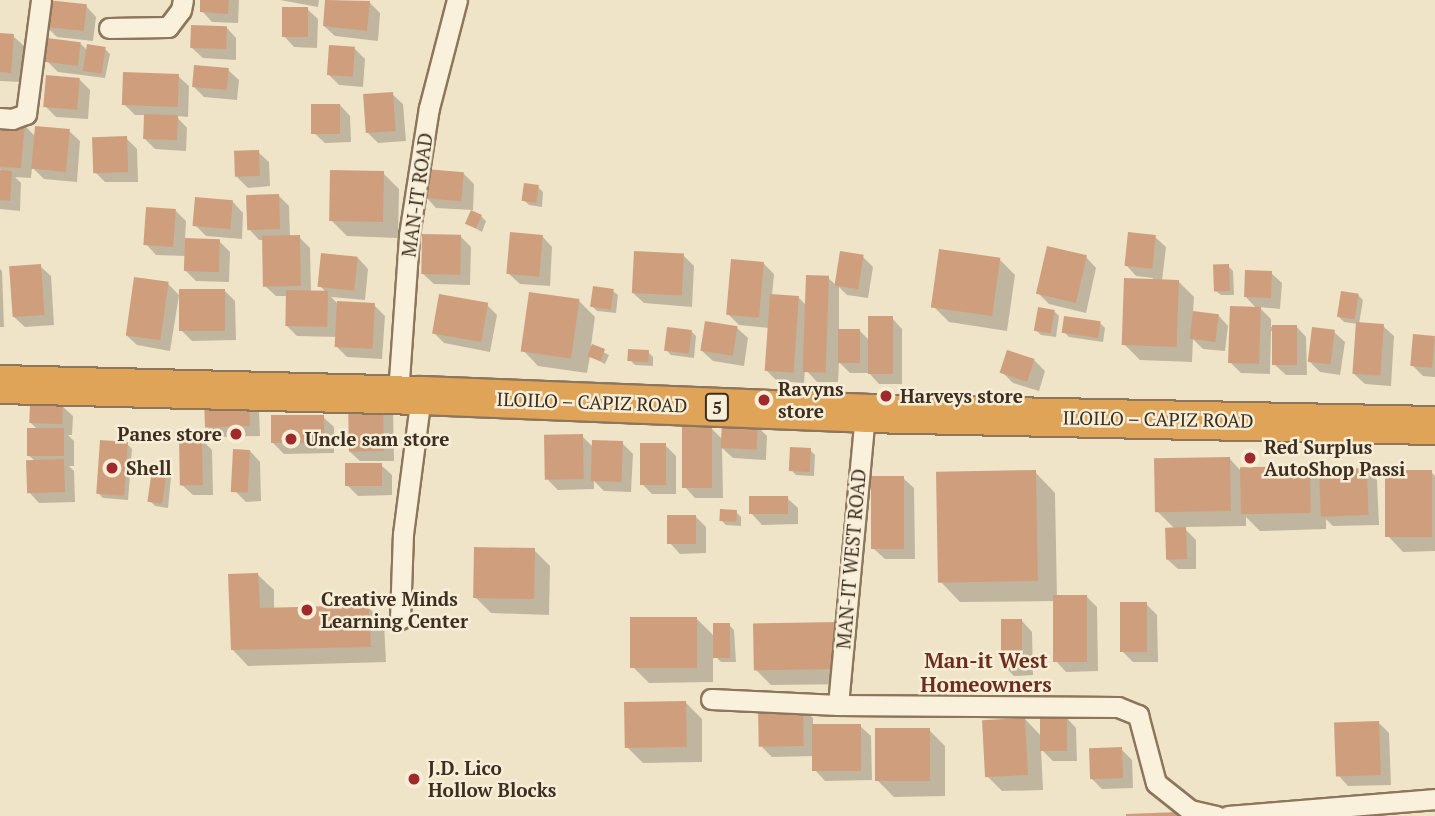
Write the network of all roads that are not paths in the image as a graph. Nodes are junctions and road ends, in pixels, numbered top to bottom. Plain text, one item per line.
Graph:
1 (41, 0) edge
2 (183, 0) edge
3 (457, 0) edge
4 (109, 27) dead end
5 (0, 118) edge
6 (0, 384) edge
7 (410, 394) junction
8 (864, 413) junction
9 (1435, 425) edge
10 (400, 619) dead end
11 (710, 699) dead end
12 (838, 705) junction
13 (1435, 799) edge
14 (1216, 816) edge
15 (1228, 816) edge

1 - 5 street
2 - 4 street
3 - 7 street, MAN-IT ROAD
6 - 7 highway, ILOILO – CAPIZ ROAD / 5
7 - 8 highway, ILOILO – CAPIZ ROAD / 5
7 - 10 street, MAN-IT ROAD
8 - 9 highway, ILOILO – CAPIZ ROAD / 5
8 - 12 street, MAN-IT WEST ROAD
11 - 12 street
12 - 14 street
13 - 15 street

